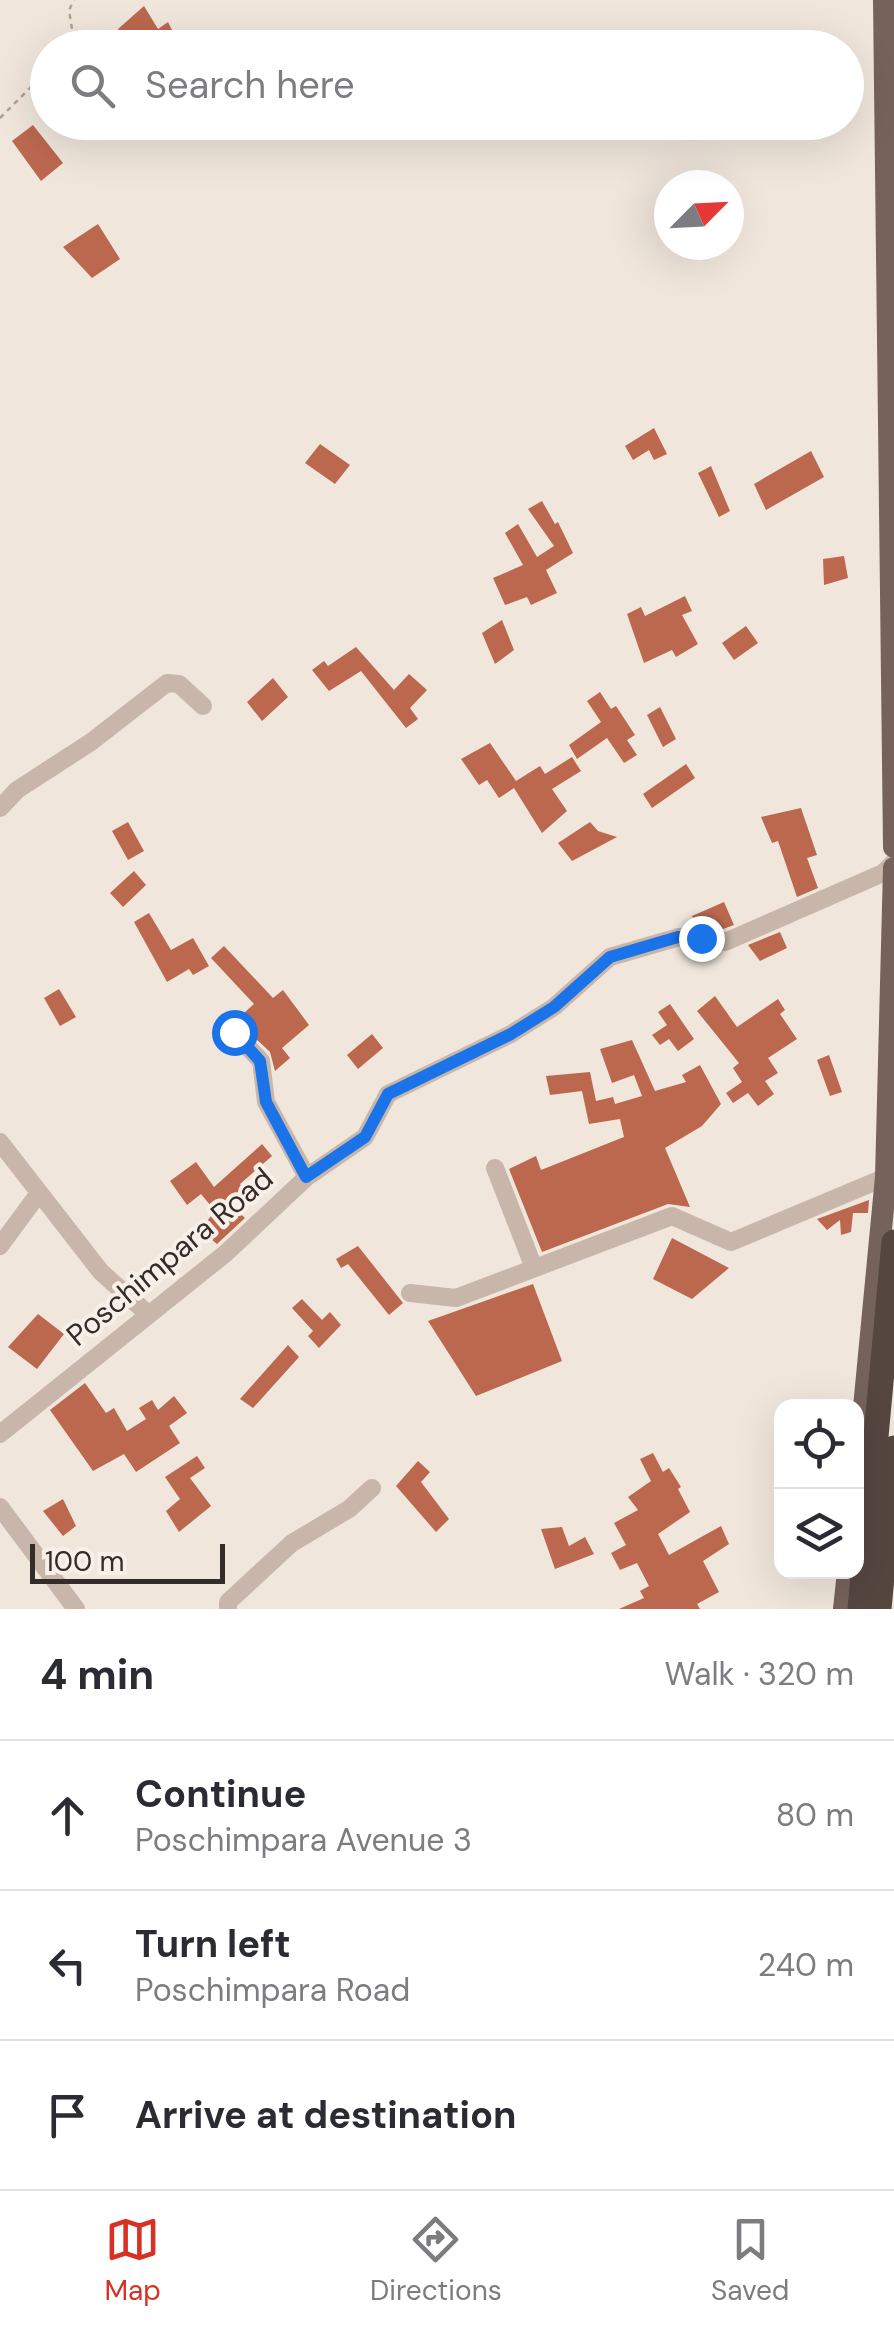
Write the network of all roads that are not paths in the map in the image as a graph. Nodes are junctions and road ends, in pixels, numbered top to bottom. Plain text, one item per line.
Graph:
1 (884, 0) edge
2 (203, 706) dead end
3 (0, 808) edge
4 (894, 847) edge
5 (894, 865) edge
6 (234, 1032) dead end
7 (0, 1142) edge
8 (495, 1168) dead end
9 (306, 1177) junction
10 (886, 1177) junction
11 (40, 1193) junction
12 (894, 1242) edge
13 (0, 1246) edge
14 (534, 1268) junction
15 (410, 1293) dead end
16 (148, 1314) junction
17 (0, 1434) edge
18 (894, 1448) edge
19 (372, 1488) dead end
20 (856, 1489) edge
21 (0, 1507) edge
22 (847, 1579) edge
23 (894, 1581) edge
24 (76, 1609) edge
25 (228, 1609) edge
26 (844, 1609) edge
27 (860, 1609) edge
28 (880, 1609) edge
29 (891, 1609) edge

1 - 4 main road
2 - 3 street
5 - 9 street, Poschimpara Road
5 - 10 main road
6 - 9 street
7 - 11 street
8 - 14 street
9 - 16 street, Poschimpara Road
10 - 14 street
10 - 20 main road
11 - 13 street
11 - 16 street
12 - 27 highway
14 - 15 street
16 - 17 street, Poschimpara Road
18 - 28 highway
19 - 25 street
21 - 24 street
22 - 26 main road
23 - 29 main road

